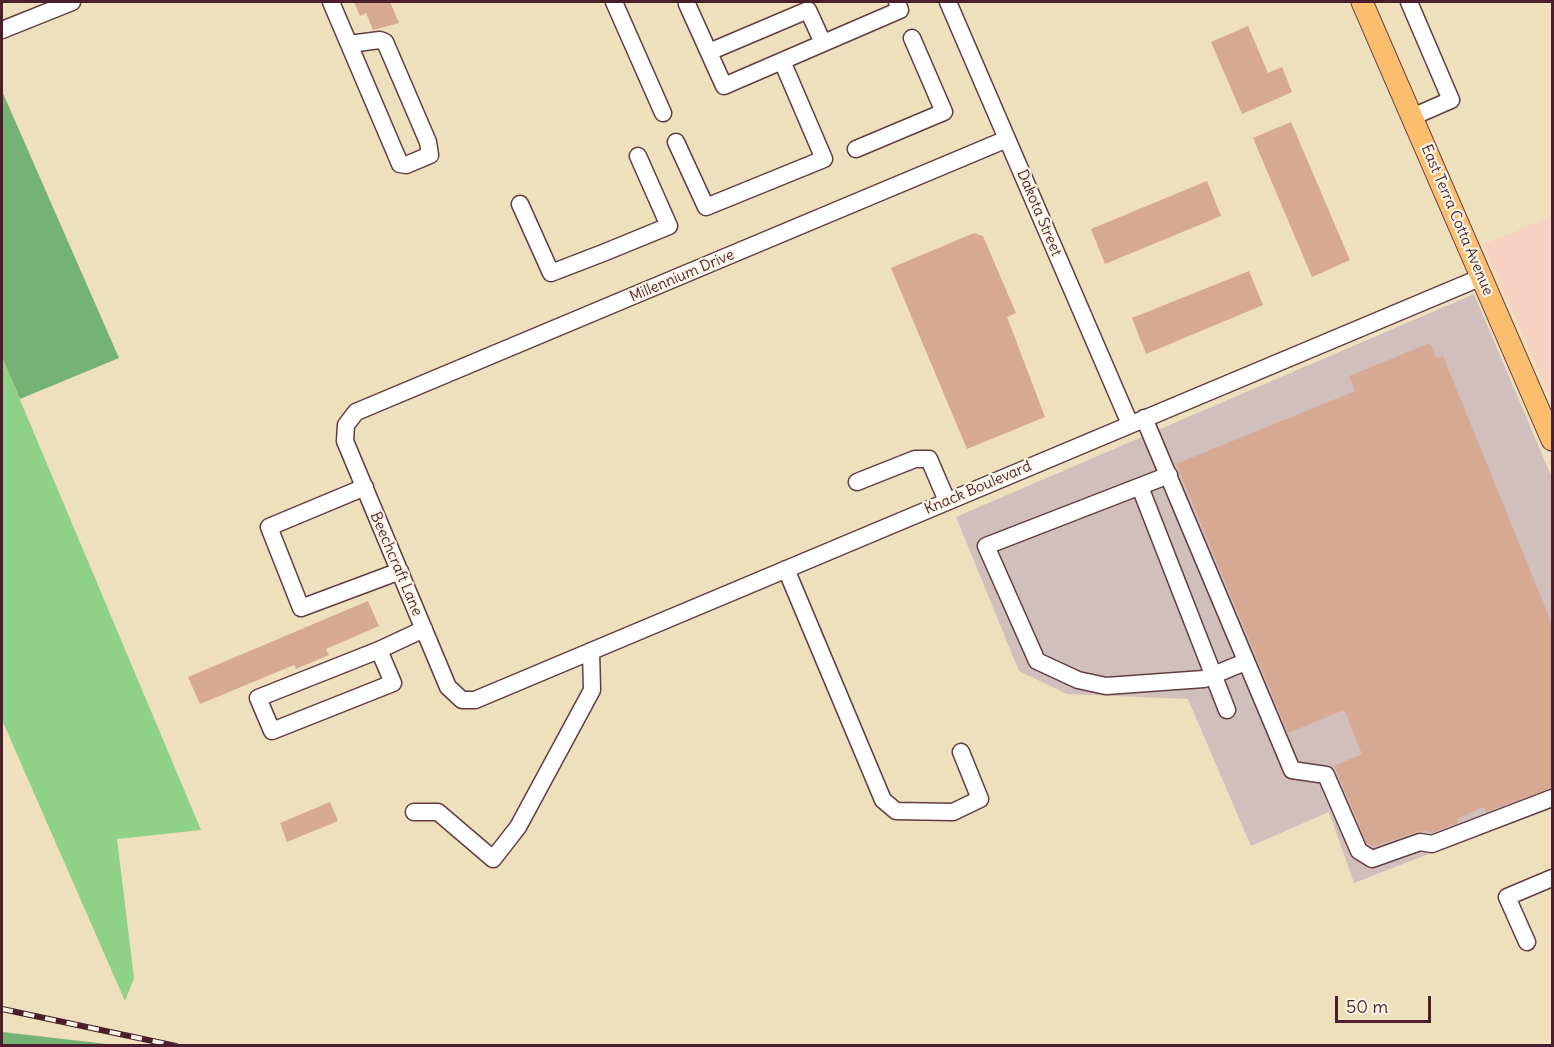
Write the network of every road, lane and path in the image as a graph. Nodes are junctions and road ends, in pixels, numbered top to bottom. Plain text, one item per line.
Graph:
1 (72, 2) edge
2 (331, 2) edge
3 (614, 2) edge
4 (897, 2) edge
5 (948, 2) edge
6 (1362, 2) edge
7 (1409, 2) edge
8 (687, 4) dead end
9 (2, 30) edge
10 (912, 38) dead end
11 (823, 43) junction
12 (349, 44) junction
13 (709, 52) junction
14 (782, 61) junction
15 (663, 113) dead end
16 (1412, 117) junction
17 (1007, 139) junction
18 (676, 142) dead end
19 (856, 149) dead end
20 (638, 156) dead end
21 (520, 204) dead end
22 (1482, 277) junction
23 (356, 412) joint
24 (1137, 421) junction
25 (1551, 434) edge
26 (1169, 475) junction
27 (857, 482) dead end
28 (1140, 487) junction
29 (365, 488) junction
30 (947, 501) junction
31 (786, 569) junction
32 (400, 571) junction
33 (424, 629) junction
34 (380, 650) junction
35 (591, 651) junction
36 (1245, 662) junction
37 (1213, 675) junction
38 (475, 700) joint
39 (1227, 710) dead end
40 (961, 753) dead end
41 (1552, 798) edge
42 (414, 813) dead end
43 (1552, 878) edge
44 (1527, 942) dead end

1 - 9 street
2 - 12 street
3 - 15 street
4 - 11 street
5 - 17 street, Dakota Street
6 - 16 main road, East Terra Cotta Avenue
7 - 16 street
8 - 13 street
10 - 19 street
11 - 13 street
11 - 14 street
12 - 12 street
13 - 14 street
14 - 18 street
16 - 22 main road, East Terra Cotta Avenue
17 - 23 street, Millennium Drive
17 - 24 street, Dakota Street
20 - 21 street
22 - 24 street, Knack Boulevard
22 - 25 main road, East Terra Cotta Avenue
23 - 29 street, Beechcraft Lane
24 - 26 street, Dakota Street
24 - 30 street, Knack Boulevard
26 - 28 street
26 - 36 street, Dakota Street
27 - 30 street
28 - 37 street
28 - 37 street
29 - 32 street, Beechcraft Lane
29 - 32 street
30 - 31 street, Knack Boulevard
31 - 35 street, Knack Boulevard
31 - 40 street
32 - 33 street, Beechcraft Lane
33 - 34 street
33 - 38 street, Beechcraft Lane
34 - 34 street
35 - 38 street, Knack Boulevard
35 - 42 street
36 - 37 street
36 - 41 street, Dakota Street
37 - 39 street
43 - 44 street

